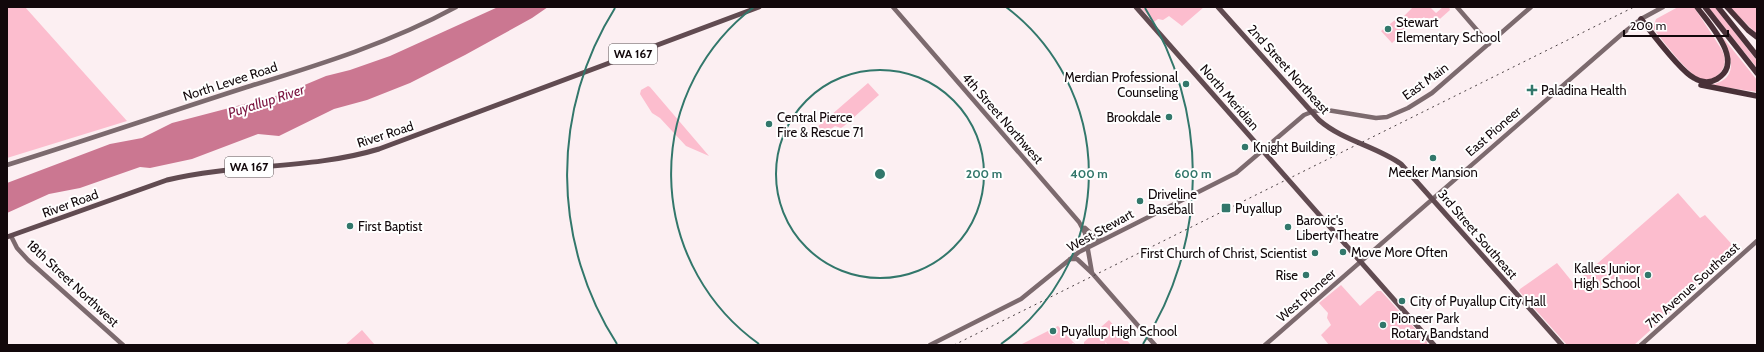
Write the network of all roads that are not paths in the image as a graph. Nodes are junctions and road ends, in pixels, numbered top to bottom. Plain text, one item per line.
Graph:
1 (456, 7) edge
2 (759, 7) edge
3 (893, 7) edge
4 (1136, 7) edge
5 (1218, 7) edge
6 (1457, 7) edge
7 (1531, 7) edge
8 (1663, 7) edge
9 (1697, 7) edge
10 (1704, 7) edge
11 (1718, 7) edge
12 (1727, 7) edge
13 (1639, 20) junction
14 (1757, 37) edge
15 (1489, 44) junction
16 (1757, 56) edge
17 (1757, 73) edge
18 (1757, 96) edge
19 (1311, 112) junction
20 (1371, 147) joint
21 (1262, 150) junction
22 (7, 165) edge
23 (1432, 199) junction
24 (1079, 222) junction
25 (9, 236) edge
26 (1103, 240) junction
27 (1757, 241) edge
28 (1087, 248) junction
29 (1069, 259) junction
30 (1360, 262) junction
31 (1092, 273) junction
32 (123, 345) edge
33 (930, 345) edge
34 (1155, 345) edge
35 (1266, 345) edge
36 (1434, 345) edge
37 (1562, 345) edge
38 (1641, 345) edge

1 - 22 main road, North Levee Road
2 - 25 main road, River Road / WA 167
3 - 24 main road, 4th Street Northwest
4 - 21 main road, North Meridian
5 - 19 main road, 2nd Street Northeast
6 - 15 main road
7 - 15 main road, East Main
8 - 13 main road, East Pioneer
9 - 13 highway
10 - 17 highway
11 - 16 highway
12 - 14 highway
13 - 18 highway
13 - 23 main road, East Pioneer
15 - 19 main road, East Main
19 - 20 main road, 2nd Street Northeast
19 - 21 main road, West Stewart
20 - 23 main road, 3rd Street Southeast
21 - 26 main road, West Stewart
21 - 30 main road, North Meridian
23 - 30 main road, East Pioneer
23 - 37 main road, 3rd Street Southeast
24 - 26 main road
24 - 28 main road, 4th Street Northwest
25 - 32 main road, 18th Street Northwest
26 - 28 main road, West Stewart
27 - 38 main road, 7th Avenue Southeast
28 - 29 main road, West Stewart
28 - 31 main road, 4th Street Northwest
29 - 31 main road
29 - 33 main road, West Stewart
30 - 35 main road, West Pioneer
30 - 36 main road, North Meridian
31 - 34 main road

